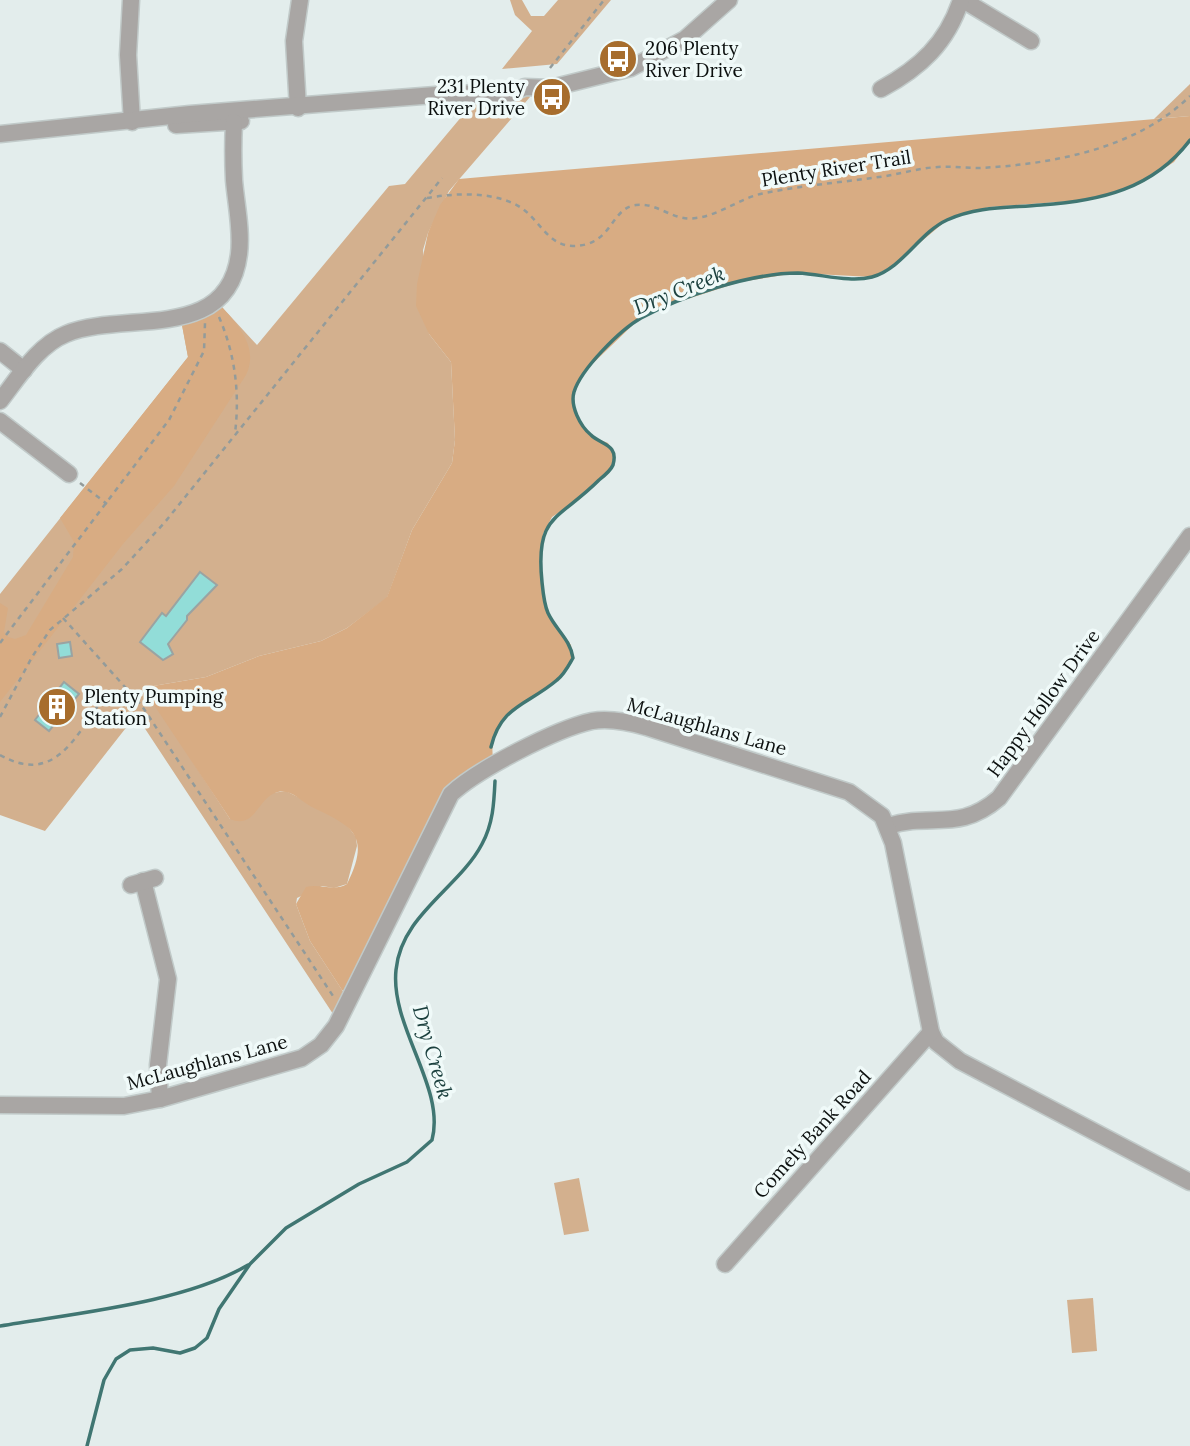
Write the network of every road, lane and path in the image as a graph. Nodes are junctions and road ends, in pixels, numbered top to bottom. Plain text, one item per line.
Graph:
1 (131, 0) edge
2 (300, 0) edge
3 (604, 0) edge
4 (729, 0) edge
5 (962, 0) edge
6 (1031, 41) dead end
7 (550, 68) dead end
8 (881, 89) dead end
9 (1190, 96) edge
10 (299, 108) junction
11 (227, 118) junction
12 (132, 122) junction
13 (0, 134) edge
14 (442, 178) dead end
15 (427, 198) junction
16 (208, 306) junction
17 (0, 351) edge
18 (24, 370) junction
19 (0, 401) edge
20 (0, 421) edge
21 (235, 433) junction
22 (69, 474) joint
23 (107, 504) junction
24 (1190, 536) edge
25 (63, 618) junction
26 (0, 643) edge
27 (102, 700) dead end
28 (0, 717) edge
29 (0, 755) edge
30 (888, 826) junction
31 (143, 881) dead end
32 (345, 1009) junction
33 (931, 1032) junction
34 (160, 1099) junction
35 (0, 1105) edge
36 (1190, 1182) edge
37 (725, 1264) dead end

1 - 12 street
2 - 10 street
3 - 7 path
4 - 10 street
5 - 6 street
5 - 8 street
9 - 15 path, Plenty River Trail
10 - 11 street
11 - 12 street
11 - 16 street
12 - 13 street
14 - 15 path
15 - 21 path
16 - 18 street
16 - 21 path
16 - 23 path
17 - 18 street
18 - 19 street
20 - 22 street
21 - 25 path
22 - 23 path
23 - 26 path
24 - 30 street, Happy Hollow Drive
25 - 28 path
25 - 32 path
27 - 29 path
30 - 32 street, McLaughlans Lane
30 - 33 street
31 - 34 street
32 - 34 street, McLaughlans Lane
33 - 36 street
33 - 37 street, Comely Bank Road
34 - 35 street, McLaughlans Lane

